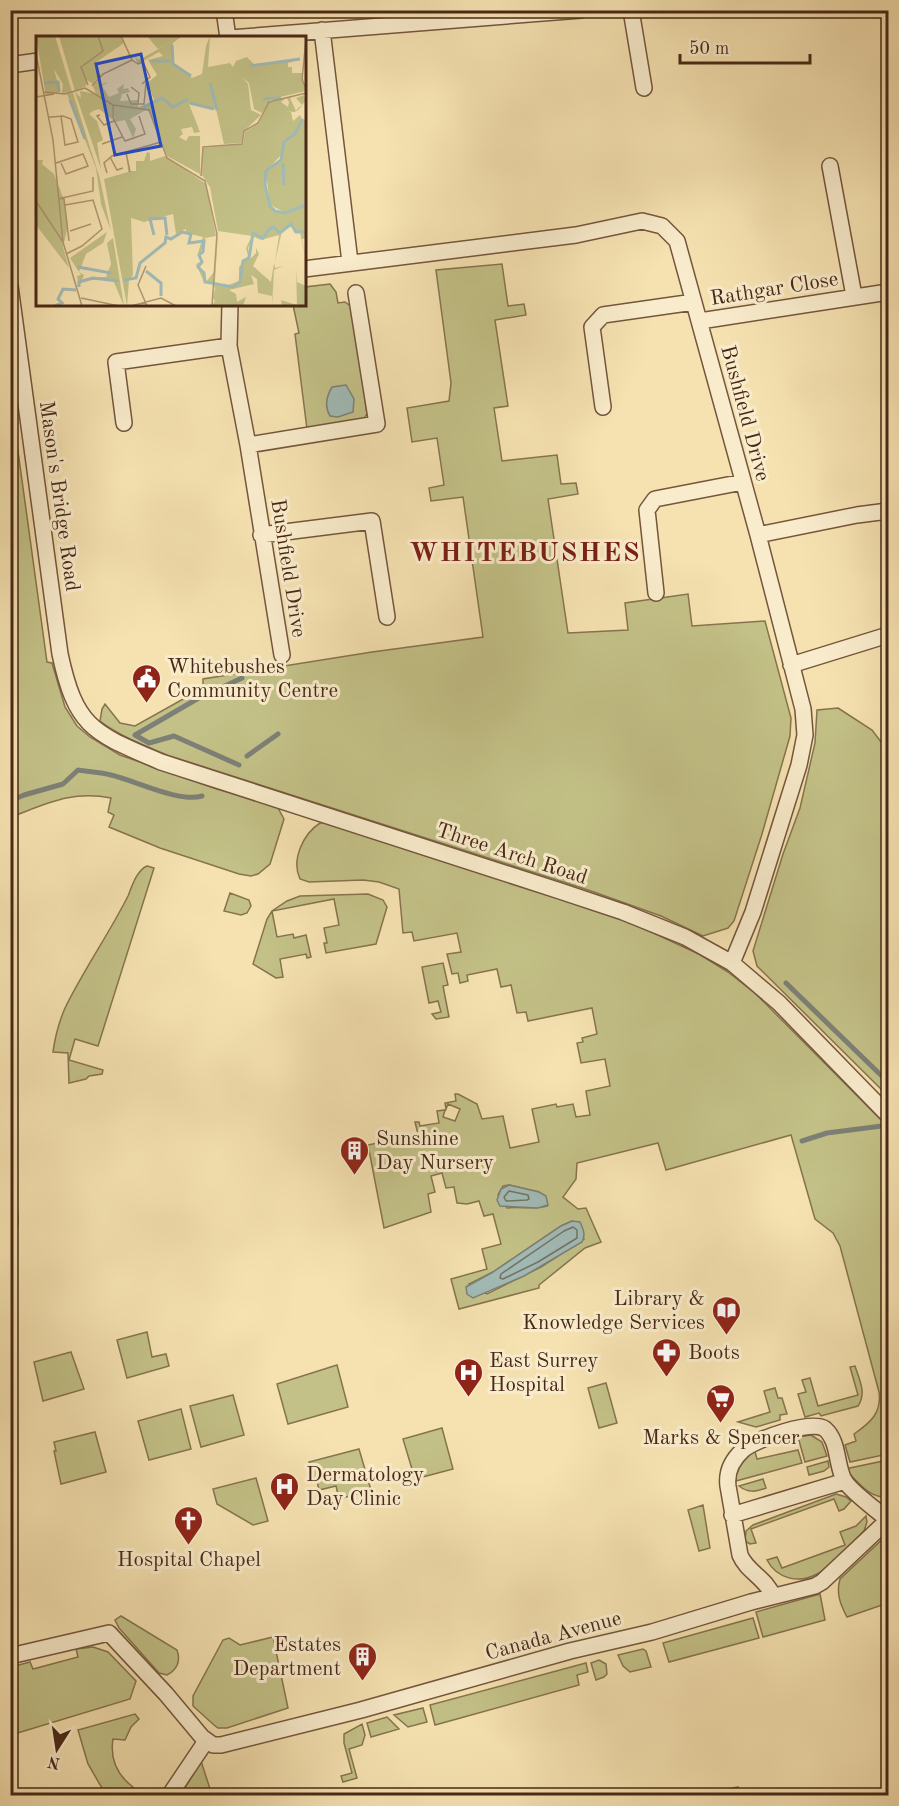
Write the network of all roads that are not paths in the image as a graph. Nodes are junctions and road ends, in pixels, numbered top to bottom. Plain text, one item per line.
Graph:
1 (224, 10) edge
2 (581, 10) edge
3 (631, 10) edge
4 (472, 15) edge
5 (322, 30) junction
6 (229, 36) edge
7 (252, 36) edge
8 (36, 61) edge
9 (10, 65) edge
10 (644, 88) dead end
11 (830, 166) dead end
12 (350, 262) junction
13 (306, 269) edge
14 (10, 286) edge
15 (888, 292) edge
16 (356, 293) dead end
17 (854, 296) junction
18 (694, 302) junction
19 (230, 306) edge
20 (700, 321) junction
21 (229, 346) junction
22 (603, 406) dead end
23 (124, 423) dead end
24 (248, 445) junction
25 (743, 482) junction
26 (888, 511) edge
27 (261, 535) junction
28 (758, 535) junction
29 (656, 593) dead end
30 (387, 617) dead end
31 (888, 635) edge
32 (282, 656) dead end
33 (791, 665) junction
34 (77, 710) joint
35 (732, 963) junction
36 (888, 1115) edge
37 (845, 1481) junction
38 (732, 1515) junction
39 (888, 1520) edge
40 (774, 1596) junction
41 (10, 1656) edge
42 (206, 1741) junction
43 (169, 1796) edge

1 - 6 street
2 - 4 street
3 - 10 street
4 - 5 street
5 - 7 street
5 - 12 street
8 - 9 street
11 - 17 street, Rathgar Close
12 - 13 street, Bushfield Drive
12 - 18 street, Bushfield Drive
14 - 34 street, Mason's Bridge Road
15 - 17 street, Rathgar Close
16 - 24 street
17 - 20 street, Rathgar Close
18 - 20 street, Bushfield Drive
18 - 22 street
19 - 21 street, Bushfield Drive
20 - 25 street, Bushfield Drive
21 - 23 street
21 - 24 street, Bushfield Drive
24 - 27 street, Bushfield Drive
25 - 28 street, Bushfield Drive
25 - 29 street
26 - 28 street
27 - 30 street
27 - 32 street, Bushfield Drive
28 - 33 street, Bushfield Drive
31 - 33 street
33 - 35 street, Bushfield Drive
34 - 35 street, Three Arch Road
35 - 36 street, Three Arch Road
37 - 38 street
37 - 38 street
37 - 39 street
38 - 40 street
39 - 40 street, Canada Avenue
40 - 42 street, Canada Avenue
41 - 42 street
42 - 43 street

